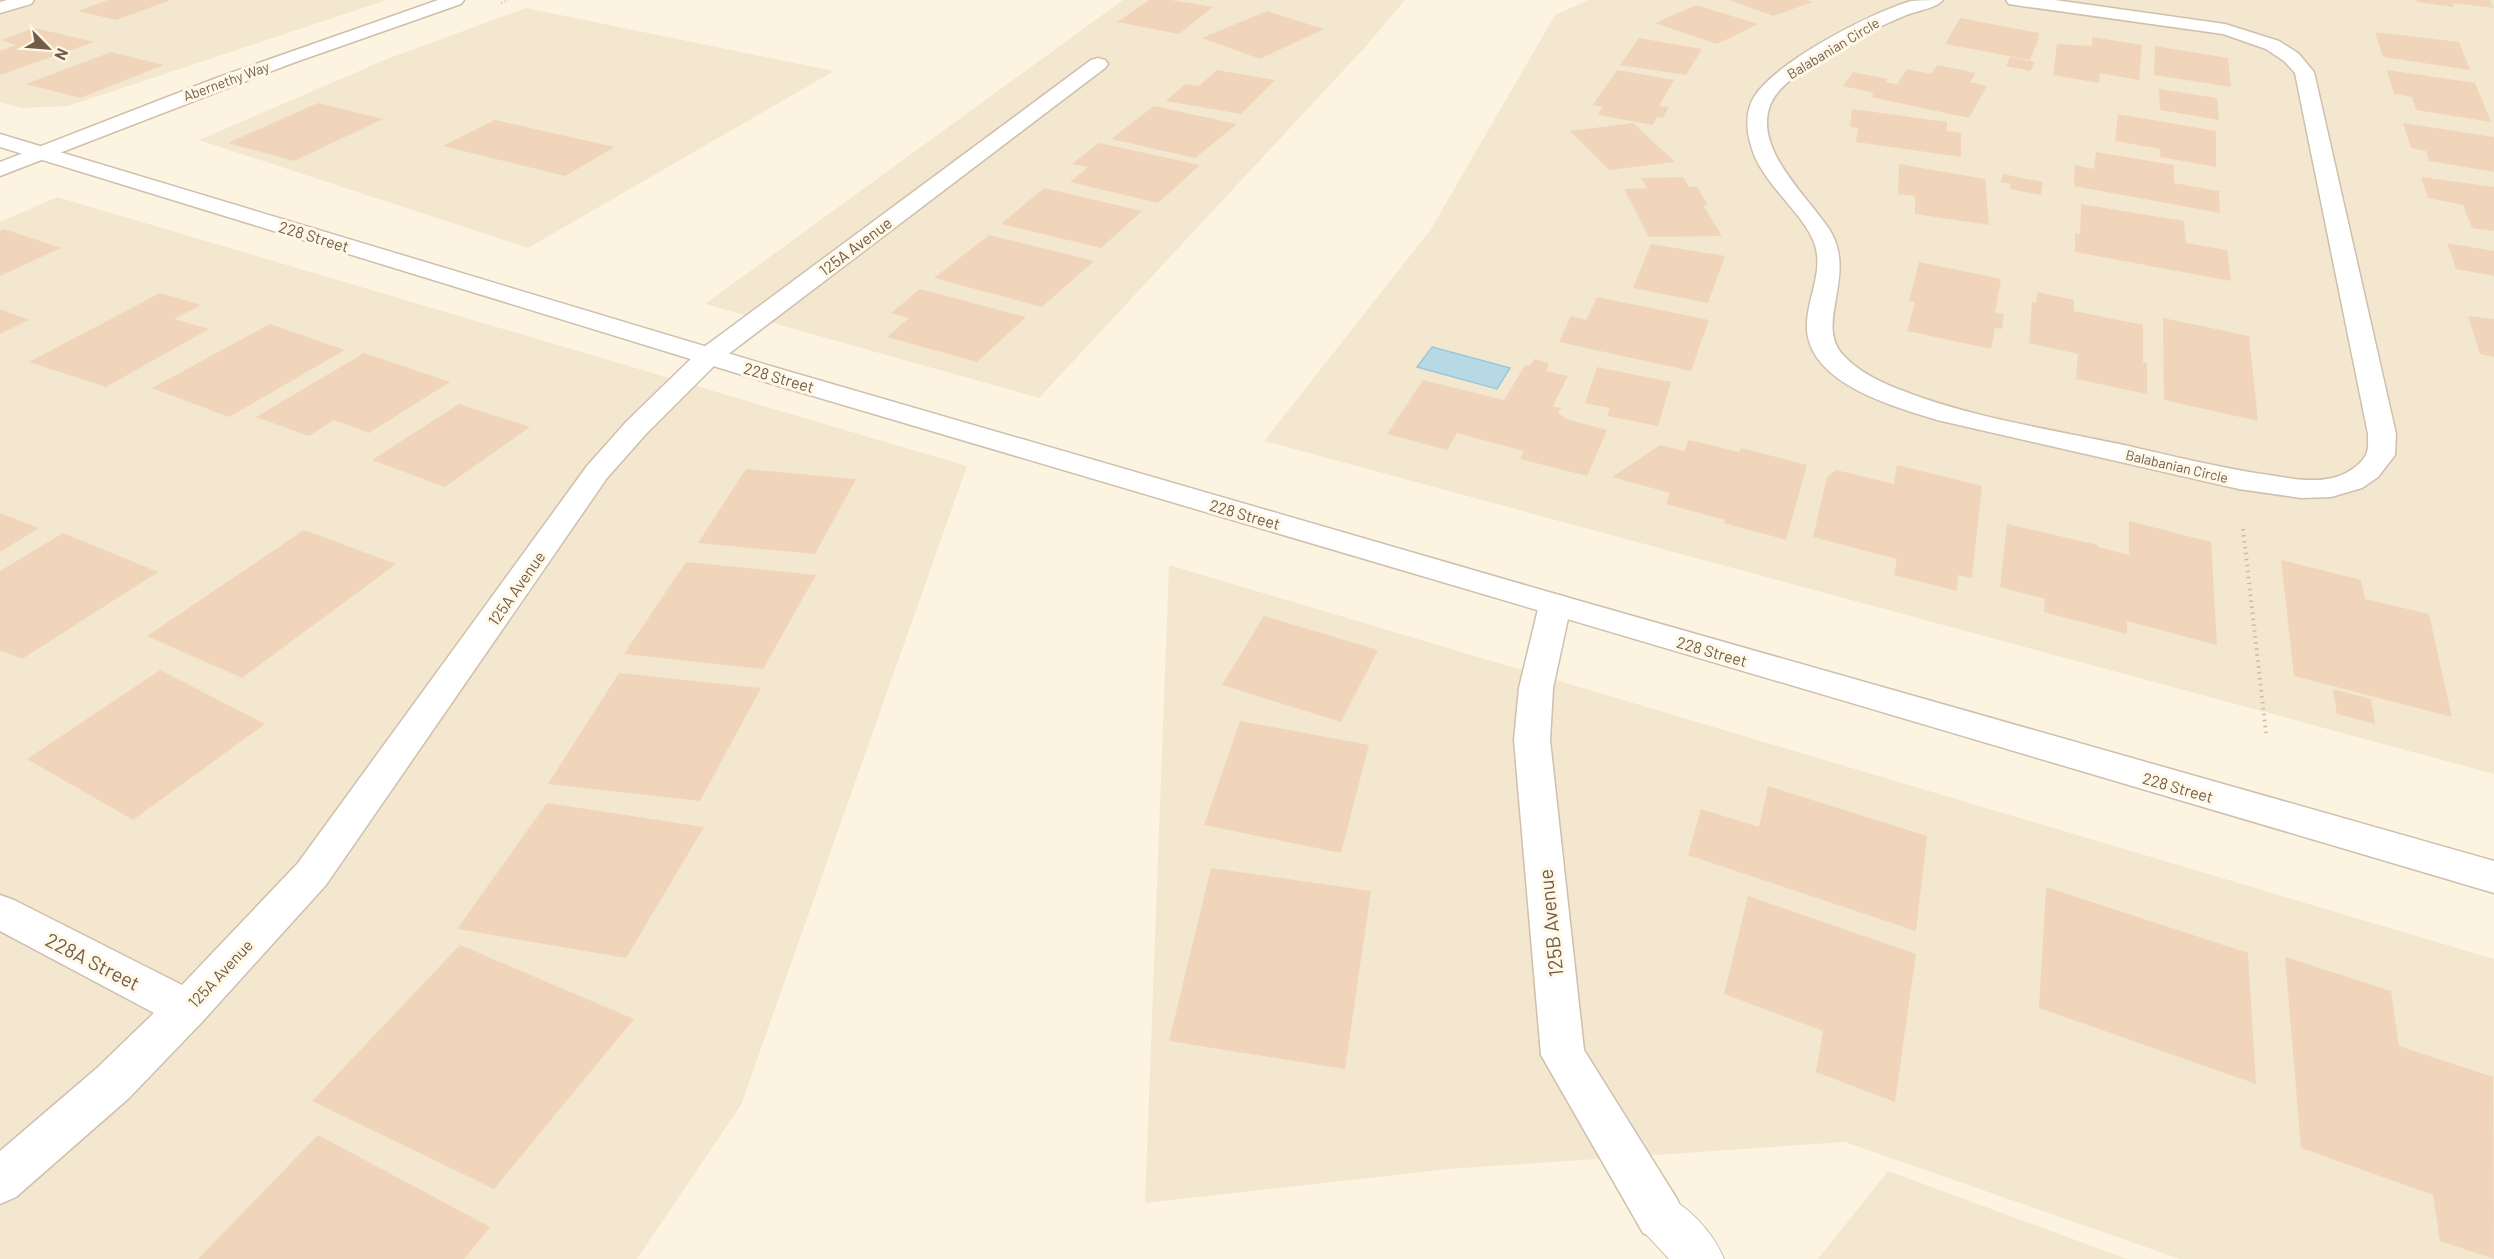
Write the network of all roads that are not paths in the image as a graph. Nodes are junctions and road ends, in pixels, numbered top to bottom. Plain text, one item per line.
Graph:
1 (25, 0) edge
2 (455, 0) edge
3 (1934, 0) edge
4 (2015, 0) edge
5 (2078, 4) edge
6 (0, 8) edge
7 (1098, 64) dead end
8 (0, 140) edge
9 (42, 153) junction
10 (0, 170) edge
11 (709, 356) junction
12 (1555, 605) junction
13 (2494, 877) edge
14 (0, 912) edge
15 (187, 1009) junction
16 (0, 1181) edge
17 (1659, 1216) joint
18 (1701, 1259) edge

1 - 6 street
2 - 9 street, Abernethy Way
3 - 5 street, Balabanian Circle
4 - 5 street, Balabanian Circle
7 - 11 street, 125A Avenue
8 - 9 street, 228 Street
9 - 10 street, Abernethy Way
9 - 11 street, 228 Street
11 - 12 street, 228 Street
11 - 15 street, 125A Avenue
12 - 13 street, 228 Street
12 - 17 street, 125B Avenue
14 - 15 street, 228A Street
15 - 16 street, 125A Avenue
17 - 18 lane

